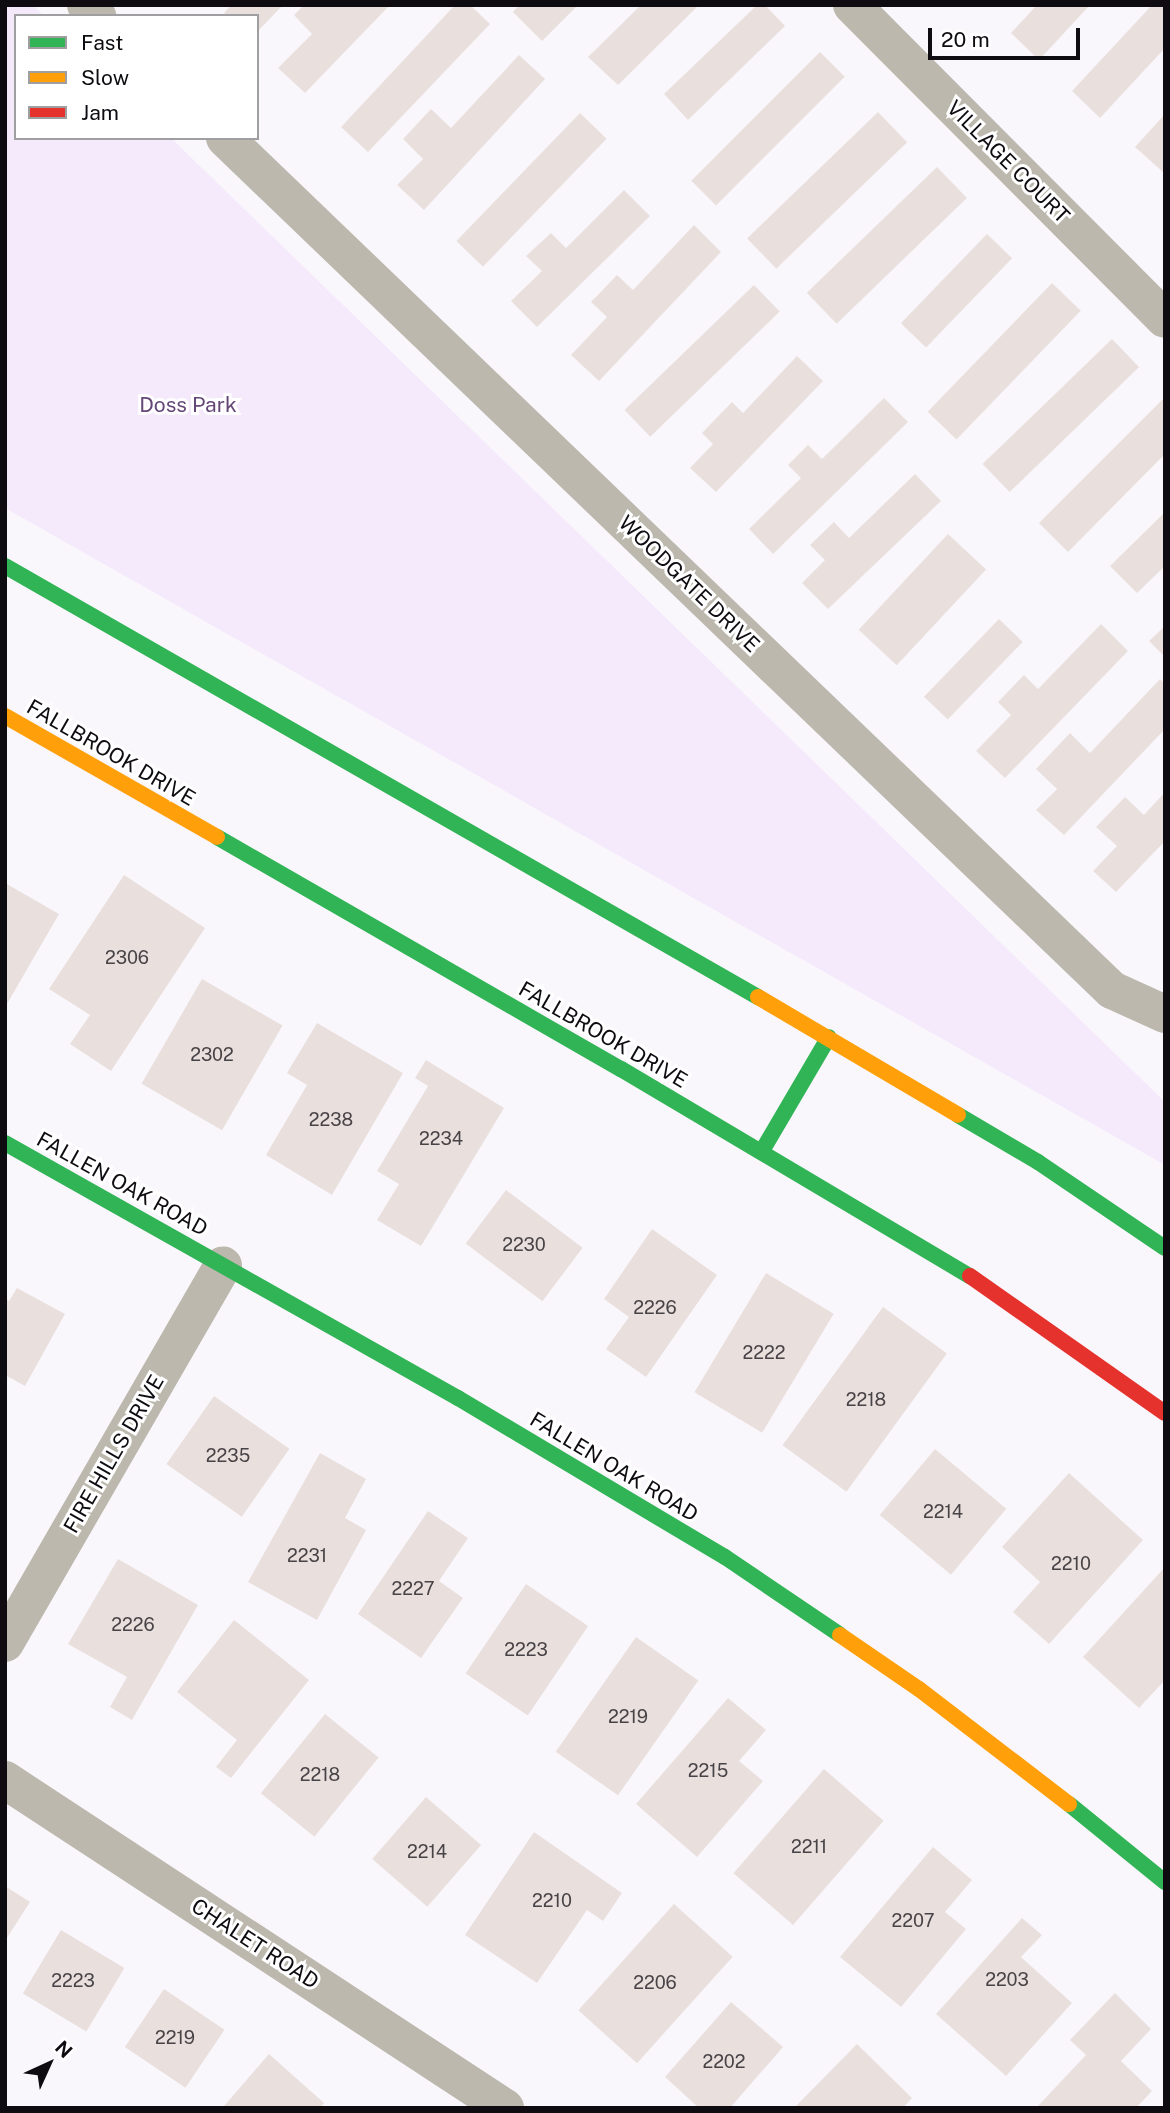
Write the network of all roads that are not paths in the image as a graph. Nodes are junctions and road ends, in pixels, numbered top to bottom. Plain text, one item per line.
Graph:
1 (852, 5) edge
2 (227, 140) edge
3 (1165, 319) edge
4 (5, 566) edge
5 (5, 716) edge
6 (1165, 1014) edge
7 (829, 1037) junction
8 (5, 1143) edge
9 (762, 1152) junction
10 (1165, 1248) edge
11 (223, 1265) junction
12 (1165, 1413) edge
13 (5, 1643) edge
14 (5, 1780) edge
15 (1165, 1882) edge
16 (505, 2108) edge

1 - 3 street, VILLAGE COURT
2 - 6 street, WOODGATE DRIVE
4 - 7 main road
5 - 9 main road, FALLBROOK DRIVE
7 - 9 main road
7 - 10 main road
8 - 11 main road, FALLEN OAK ROAD
9 - 12 main road, FALLBROOK DRIVE
11 - 13 street, FIRE HILLS DRIVE
11 - 15 main road, FALLEN OAK ROAD
14 - 16 street, CHALET ROAD

